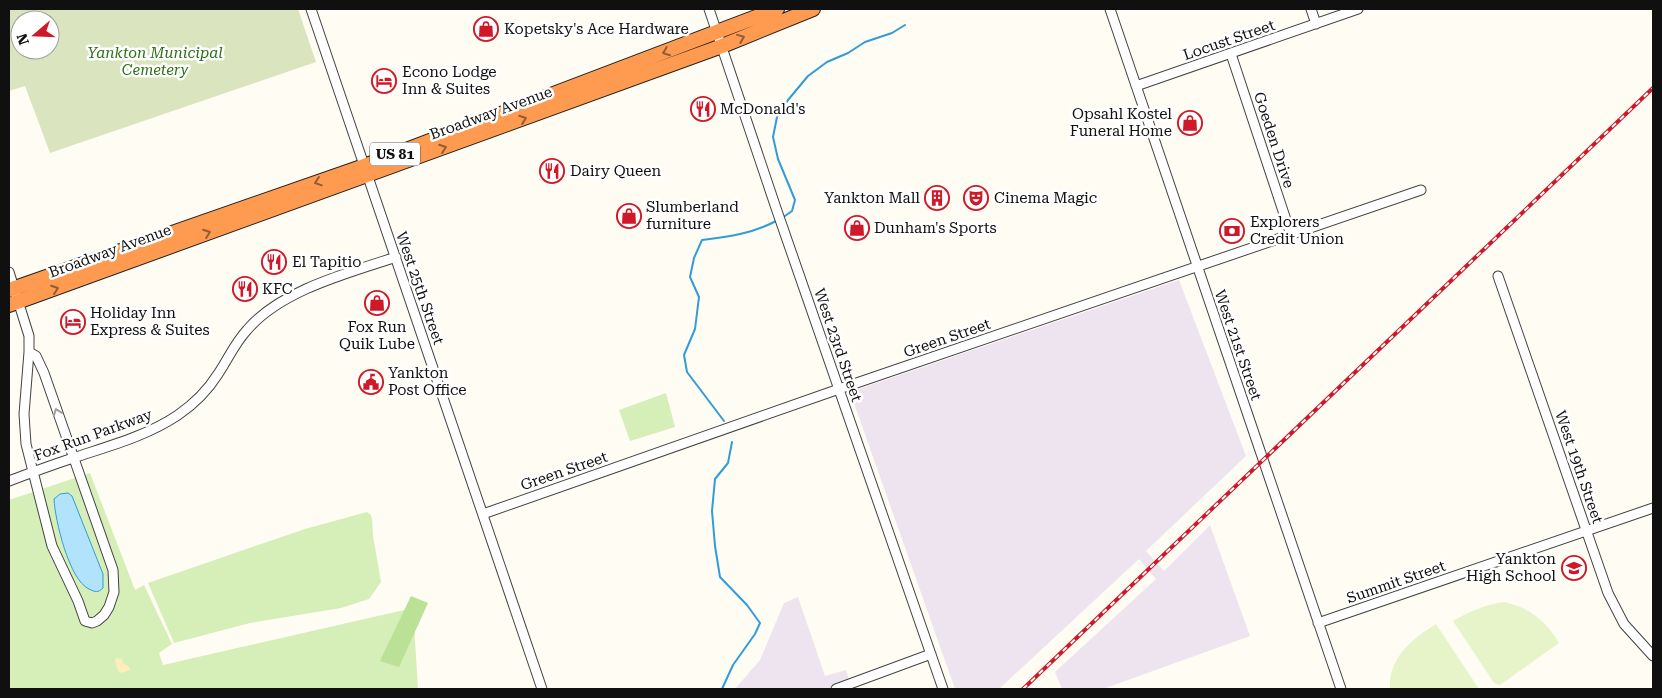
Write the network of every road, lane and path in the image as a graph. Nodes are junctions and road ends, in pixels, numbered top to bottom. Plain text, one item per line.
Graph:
1 (311, 9) edge
2 (709, 9) edge
3 (777, 9) edge
4 (813, 9) edge
5 (1110, 9) edge
6 (1311, 9) edge
7 (1358, 9) edge
8 (1316, 24) junction
9 (717, 32) junction
10 (722, 46) junction
11 (1231, 54) junction
12 (1136, 86) junction
13 (366, 171) junction
14 (1422, 190) dead end
15 (1291, 234) junction
16 (396, 257) junction
17 (1198, 267) junction
18 (9, 272) edge
19 (1498, 276) dead end
20 (12, 289) edge
21 (14, 303) edge
22 (30, 352) junction
23 (839, 389) junction
24 (73, 458) junction
25 (34, 472) junction
26 (9, 481) edge
27 (1653, 508) edge
28 (482, 514) junction
29 (1586, 530) junction
30 (1318, 623) junction
31 (931, 654) junction
32 (1653, 656) edge
33 (542, 689) edge
34 (836, 689) edge
35 (943, 689) edge
36 (1341, 689) edge

1 - 13 street, West 25th Street
2 - 9 street, West 23rd Street
3 - 9 highway, Broadway Avenue / US 81
10 -> 4 highway, Broadway Avenue / US 81
5 - 12 street, West 21st Street
6 - 8 street
7 - 8 street, Locust Street
8 - 11 street, Locust Street
9 - 10 street, West 23rd Street
9 -> 13 highway, Broadway Avenue / US 81
13 -> 10 highway, Broadway Avenue / US 81
10 - 23 street, West 23rd Street
11 - 12 street, Locust Street
11 - 15 street, Goeden Drive
12 - 17 street, West 21st Street
13 - 16 street, West 25th Street
13 -> 20 highway, Broadway Avenue / US 81
21 -> 13 highway, Broadway Avenue / US 81
14 - 15 street, Green Street
15 - 17 street, Green Street
16 - 24 street, Fox Run Parkway
16 - 28 street, West 25th Street
17 - 23 street, Green Street
17 - 30 street, West 21st Street
18 - 20 street
19 - 29 street, West 19th Street
20 - 21 street
21 - 22 street
24 -> 22 street
22 - 25 street
23 - 28 street, Green Street
23 - 31 street, West 23rd Street
24 - 25 street, Fox Run Parkway
24 - 25 street
25 - 26 street, Fox Run Parkway
27 - 29 street, Summit Street
28 - 33 street, West 25th Street
29 - 30 street, Summit Street
29 - 32 street, West 19th Street
30 - 36 street, West 21st Street
31 - 34 street
31 - 35 street, West 23rd Street

